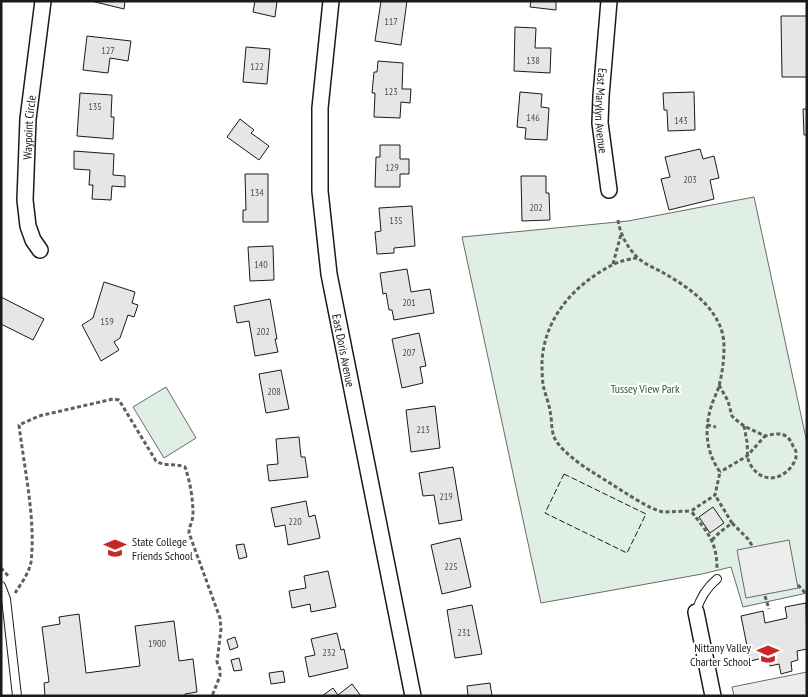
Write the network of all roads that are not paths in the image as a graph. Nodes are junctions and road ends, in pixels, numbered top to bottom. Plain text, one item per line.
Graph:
1 (43, 1) edge
2 (331, 1) edge
3 (609, 1) edge
4 (609, 190) dead end
5 (40, 250) dead end
6 (717, 576) road end
7 (1, 586) edge
8 (696, 612) joint
9 (17, 696) edge
10 (413, 696) edge
11 (713, 696) edge

1 - 5 street, Waypoint Circle
2 - 10 street, East Doris Avenue
3 - 4 street, East Marylyn Avenue
6 - 8 lane
7 - 9 lane
8 - 11 street

